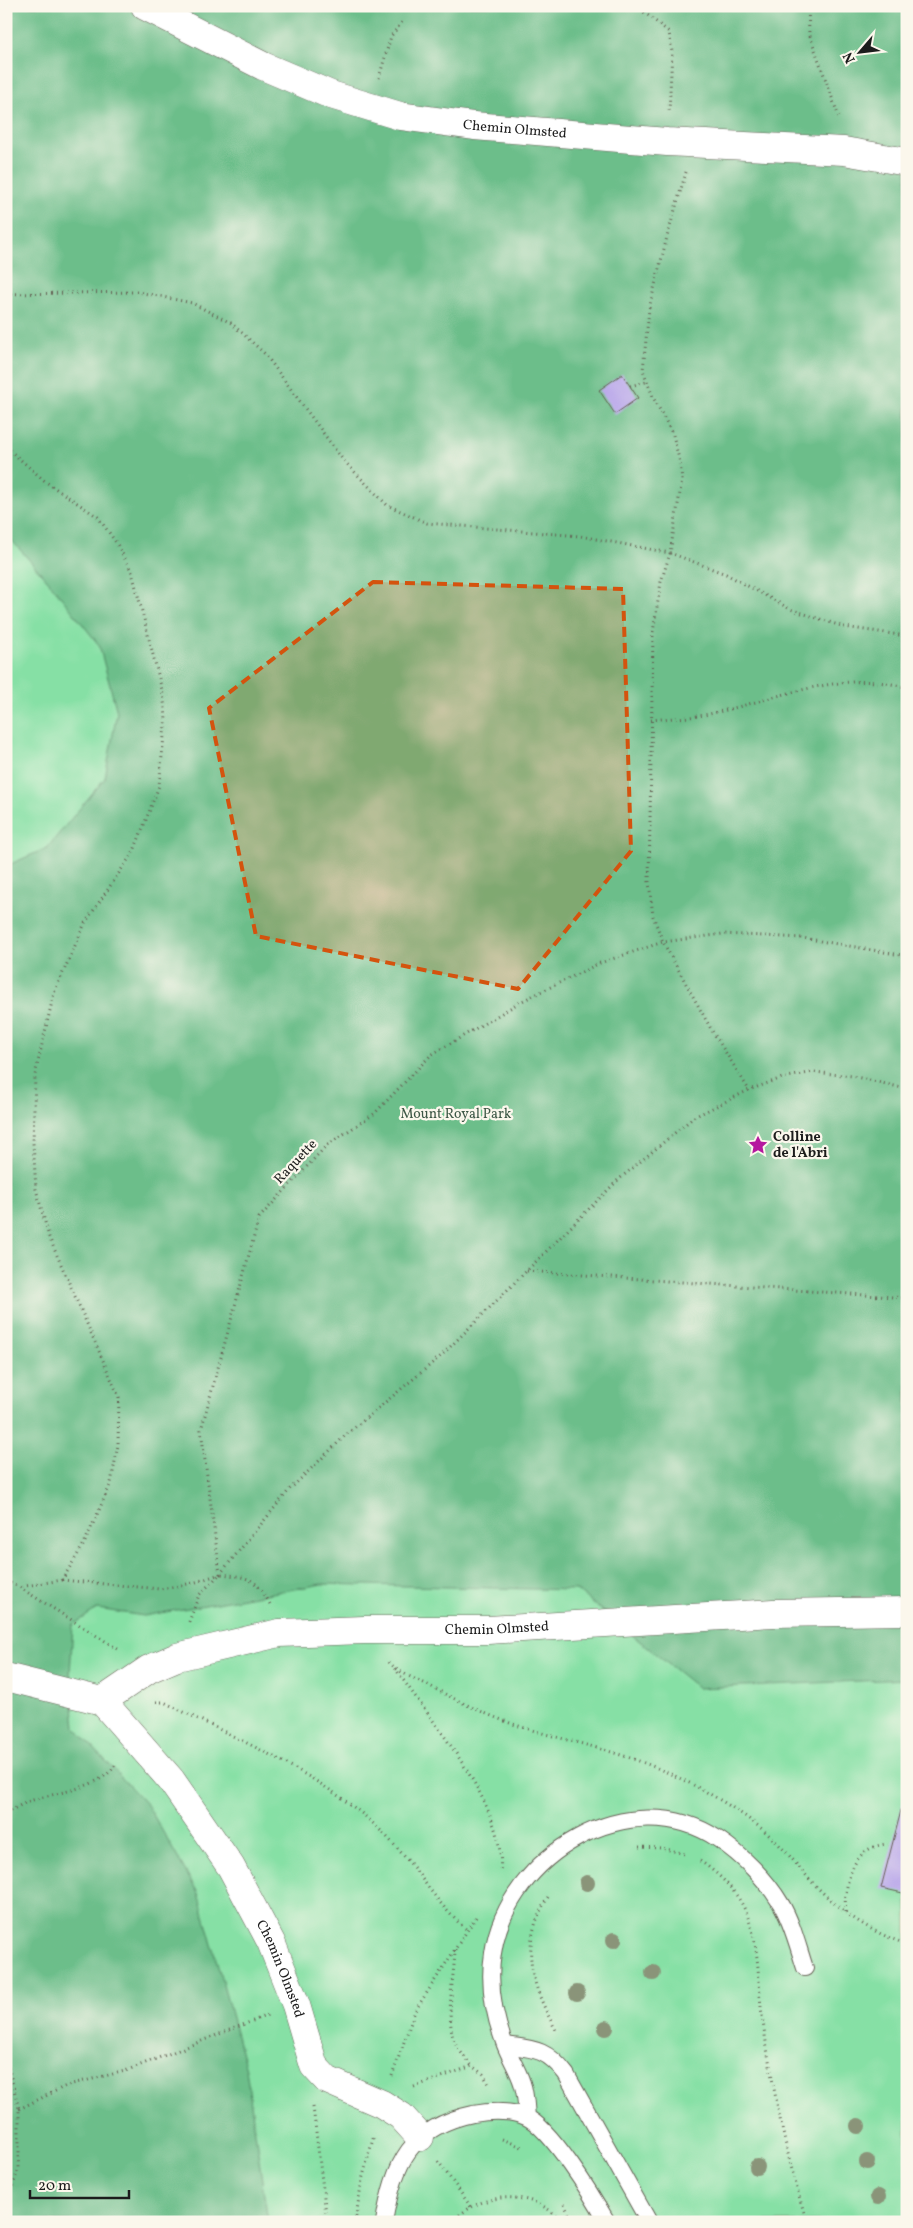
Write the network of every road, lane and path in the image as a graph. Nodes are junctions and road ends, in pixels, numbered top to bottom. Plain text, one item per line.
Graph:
1 (145, 6) edge
2 (636, 6) edge
3 (808, 6) edge
4 (402, 22) dead end
5 (372, 108) junction
6 (669, 117) dead end
7 (844, 151) junction
8 (907, 162) edge
9 (687, 171) dead end
10 (6, 294) edge
11 (646, 382) junction
12 (630, 386) dead end
13 (6, 447) edge
14 (670, 553) junction
15 (907, 636) edge
16 (907, 688) edge
17 (651, 720) junction
18 (662, 942) junction
19 (907, 956) edge
20 (907, 1089) edge
21 (749, 1090) junction
22 (526, 1271) junction
23 (907, 1298) edge
24 (220, 1574) junction
25 (62, 1580) junction
26 (6, 1581) edge
27 (19, 1586) junction
28 (907, 1611) edge
29 (364, 1630) junction
30 (287, 1633) junction
31 (177, 1657) junction
32 (393, 1666) junction
33 (149, 1668) junction
34 (6, 1677) edge
35 (102, 1701) junction
36 (131, 1732) junction
37 (6, 1813) edge
38 (888, 1844) dead end
39 (633, 1848) dead end
40 (497, 1880) dead end
41 (550, 1895) dead end
42 (481, 1910) dead end
43 (845, 1913) junction
44 (466, 1929) junction
45 (907, 1944) edge
46 (455, 1950) junction
47 (805, 1968) dead end
48 (296, 2005) junction
49 (556, 2031) dead end
50 (505, 2045) junction
51 (6, 2058) edge
52 (314, 2066) junction
53 (472, 2066) junction
54 (493, 2091) dead end
55 (382, 2104) junction
56 (19, 2109) junction
57 (527, 2117) junction
58 (495, 2137) dead end
59 (425, 2149) junction
60 (528, 2152) dead end
61 (561, 2198) dead end
62 (6, 2205) edge
63 (472, 2207) junction
64 (569, 2214) dead end
65 (327, 2222) edge
66 (355, 2222) edge
67 (384, 2222) edge
68 (452, 2222) edge
69 (562, 2222) edge
70 (607, 2222) edge
71 (649, 2222) edge
72 (807, 2222) edge

1 - 5 street, Chemin Olmsted
2 - 6 path
3 - 7 path
4 - 5 path
5 - 7 street, Chemin Olmsted
7 - 8 street, Chemin Olmsted
9 - 11 path
10 - 14 path
11 - 12 path
11 - 14 path
13 - 25 path
14 - 15 path
14 - 17 path
16 - 17 path
17 - 18 path
18 - 19 path, Raquette
18 - 21 path
18 - 24 path, Raquette
20 - 21 path
21 - 22 path
22 - 23 path
22 - 24 path
24 - 25 path
24 - 30 path
24 - 31 path
25 - 27 path
26 - 27 path
27 - 33 path
28 - 29 street, Chemin Olmsted
29 - 30 street, Chemin Olmsted
29 - 32 path
30 - 31 street, Chemin Olmsted
31 - 33 street, Chemin Olmsted
32 - 40 path
32 - 43 path
33 - 35 street, Chemin Olmsted
34 - 35 street
35 - 36 street, Chemin Olmsted
35 - 44 path
36 - 37 path
36 - 48 street, Chemin Olmsted
38 - 43 path
39 - 72 path
41 - 49 path
42 - 44 path
43 - 45 path
44 - 46 path
46 - 53 path
46 - 55 path
47 - 50 lane
48 - 52 street, Chemin Olmsted
48 - 56 path
50 - 57 lane
50 - 71 lane
51 - 56 path
52 - 55 street
52 - 65 path
53 - 54 path
53 - 55 path
55 - 59 street
55 - 66 path
56 - 62 path
57 - 59 lane
57 - 70 lane
58 - 60 path
59 - 63 path
59 - 67 lane
61 - 64 path
63 - 68 path
63 - 69 path

